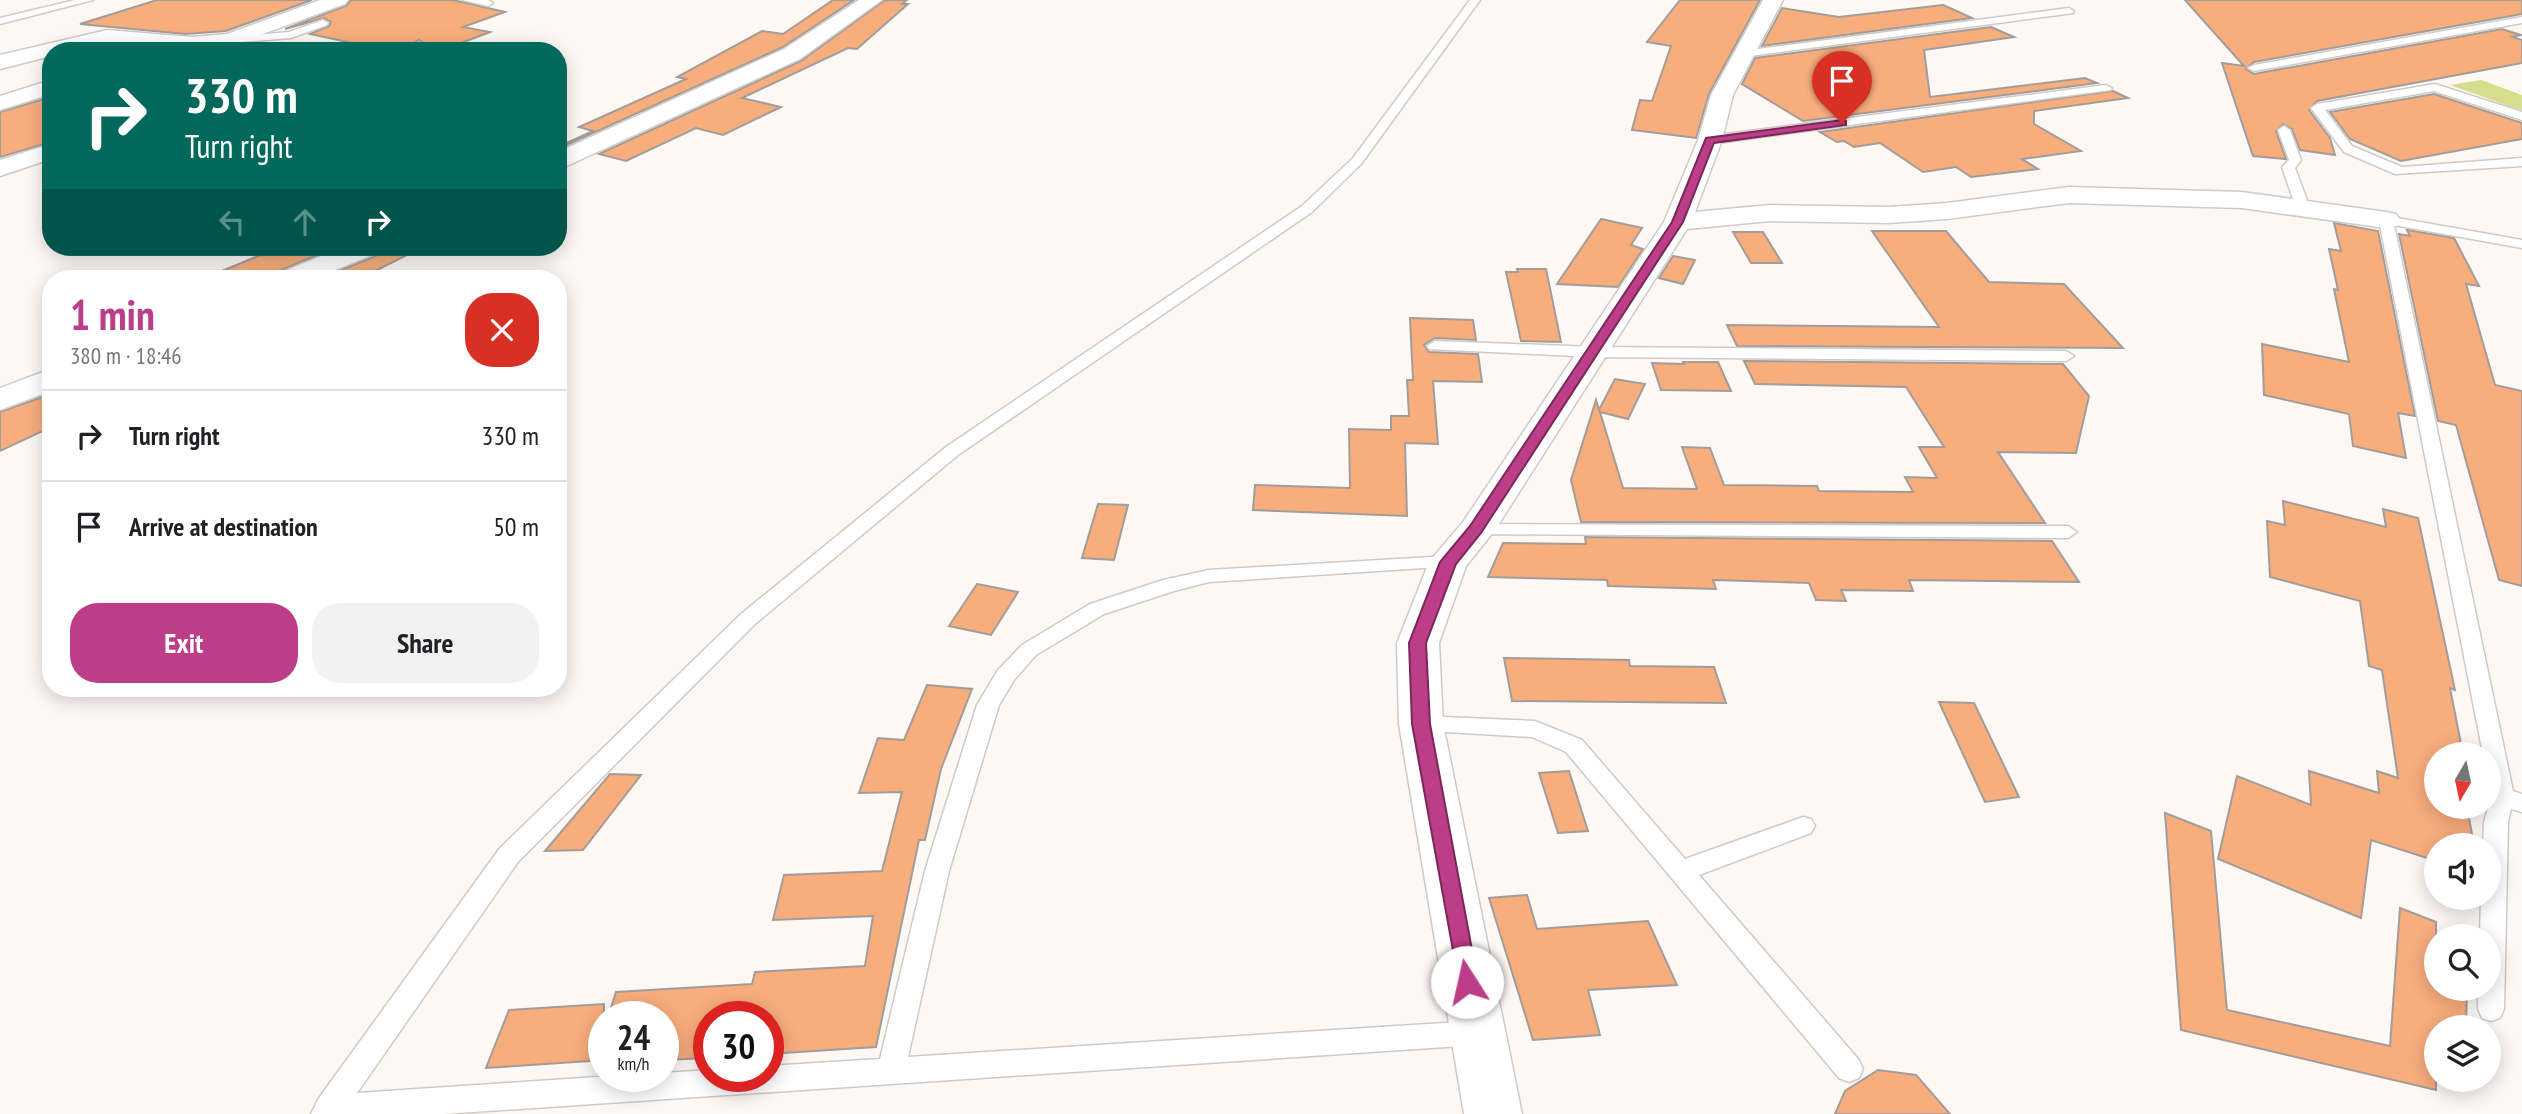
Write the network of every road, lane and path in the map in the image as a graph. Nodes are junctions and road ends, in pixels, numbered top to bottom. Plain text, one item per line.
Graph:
1 (88, 0) edge
2 (338, 0) edge
3 (468, 0) edge
4 (872, 0) edge
5 (1475, 0) edge
6 (1773, 0) edge
7 (488, 3) dead end
8 (2069, 11) dead end
9 (2522, 20) edge
10 (0, 21) edge
11 (323, 23) dead end
12 (82, 42) edge
13 (186, 42) edge
14 (245, 42) edge
15 (254, 42) edge
16 (42, 52) edge
17 (1743, 54) junction
18 (0, 62) edge
19 (2254, 68) dead end
20 (2106, 88) dead end
21 (42, 90) edge
22 (0, 103) edge
23 (2522, 116) edge
24 (2284, 130) dead end
25 (1710, 140) junction
26 (42, 154) edge
27 (567, 158) edge
28 (2522, 162) edge
29 (0, 168) edge
30 (2303, 208) junction
31 (2386, 220) junction
32 (1678, 222) junction
33 (2522, 244) edge
34 (345, 256) edge
35 (311, 270) edge
36 (1435, 346) dead end
37 (1594, 352) junction
38 (2066, 356) dead end
39 (42, 383) edge
40 (0, 400) edge
41 (1476, 530) junction
42 (2068, 532) dead end
43 (1448, 562) junction
44 (1421, 724) junction
45 (2512, 800) edge
46 (1803, 826) dead end
47 (1681, 871) junction
48 (2491, 1009) dead end
49 (1477, 1033) junction
50 (1849, 1069) dead end
51 (891, 1071) junction
52 (327, 1111) edge
53 (1493, 1114) edge

1 - 10 lane
2 - 14 street
3 - 7 lane
4 - 27 street
5 - 52 lane
6 - 17 street
8 - 17 lane
9 - 19 lane
11 - 15 lane
12 - 13 street
16 - 18 street
17 - 25 street
20 - 25 lane
21 - 22 street
23 - 28 lane
24 - 30 lane
25 - 32 street
26 - 29 street
30 - 31 street
30 - 32 street
31 - 33 lane
31 - 45 lane
32 - 37 street
34 - 35 street
36 - 37 lane
37 - 38 lane
37 - 41 street
39 - 40 street
41 - 42 lane
41 - 43 street
43 - 44 street
43 - 51 lane
44 - 47 lane
44 - 49 street
45 - 48 lane
46 - 47 lane
47 - 50 lane
49 - 51 lane
49 - 53 street
51 - 52 lane

